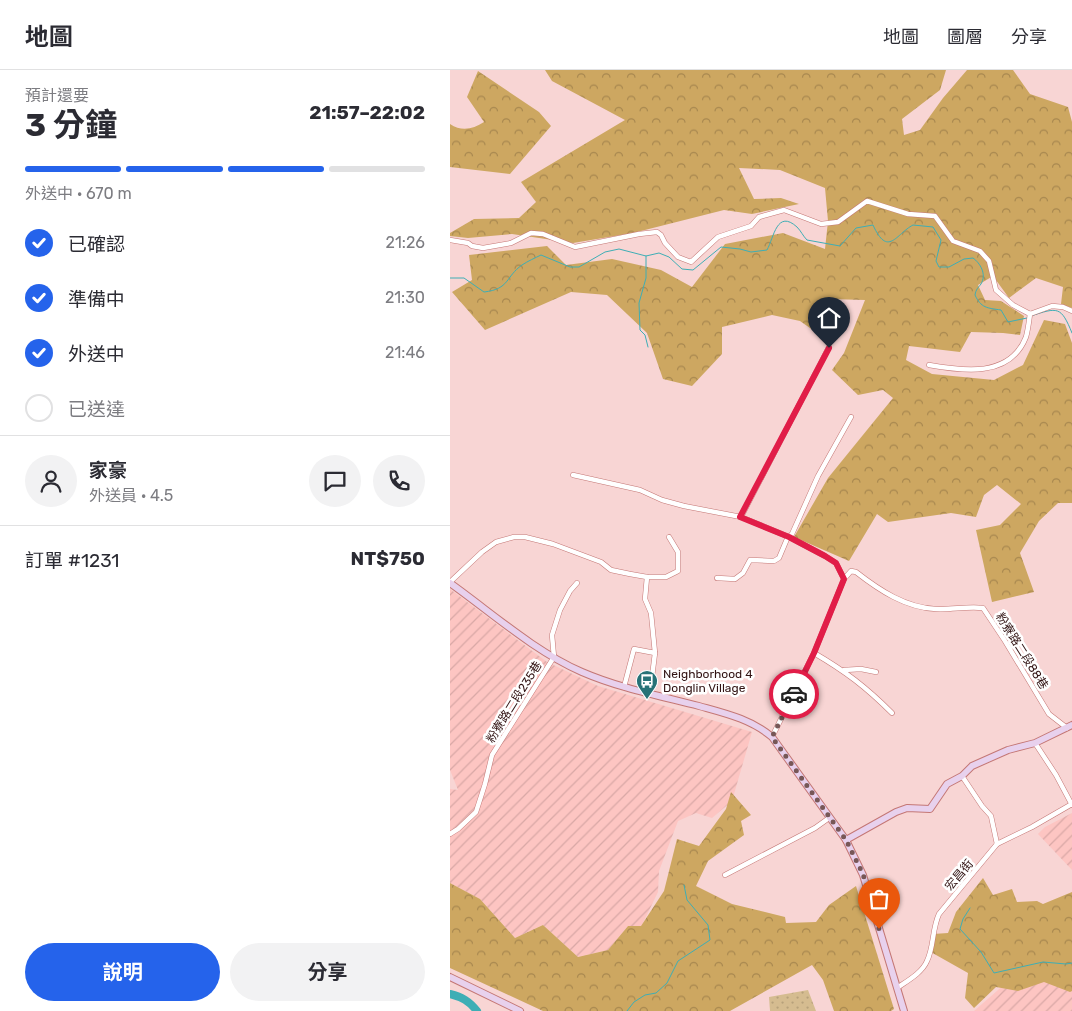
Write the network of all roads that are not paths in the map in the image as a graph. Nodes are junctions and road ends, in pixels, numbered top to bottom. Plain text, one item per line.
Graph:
1 (450, 240) edge
2 (1072, 311) edge
3 (1030, 314) junction
4 (829, 348) dead end
5 (929, 365) dead end
6 (851, 417) dead end
7 (573, 475) dead end
8 (740, 517) junction
9 (669, 537) dead end
10 (789, 537) junction
11 (647, 577) junction
12 (717, 578) dead end
13 (844, 579) junction
14 (450, 583) edge
15 (577, 583) dead end
16 (654, 653) junction
17 (814, 653) junction
18 (554, 657) junction
19 (844, 670) junction
20 (876, 672) dead end
21 (624, 687) junction
22 (650, 693) junction
23 (892, 713) dead end
24 (1069, 727) edge
25 (772, 737) junction
26 (1035, 743) junction
27 (962, 776) junction
28 (1072, 804) edge
29 (829, 818) junction
30 (450, 834) edge
31 (846, 840) junction
32 (997, 844) junction
33 (725, 875) dead end
34 (450, 977) edge
35 (897, 988) junction
36 (520, 1011) edge
37 (904, 1011) edge

1 - 3 street
2 - 3 street
3 - 5 street
4 - 8 street
6 - 10 street
7 - 8 street
8 - 10 street
9 - 11 street
10 - 12 street
10 - 13 street
11 - 14 street
11 - 16 street
13 - 17 street
13 - 24 street, 粉寮路二段88巷
14 - 18 main road
15 - 18 street
16 - 21 street
16 - 22 street
17 - 19 street
17 - 25 street
18 - 21 main road
18 - 30 street, 粉寮路二段235巷
19 - 20 street
19 - 23 street
21 - 22 main road
22 - 25 main road
24 - 26 main road
25 - 29 main road
26 - 27 main road
26 - 28 street
27 - 31 main road
27 - 32 street
28 - 32 street, 宏昌街
29 - 31 main road
29 - 33 street
31 - 35 main road
32 - 35 street, 宏昌街
34 - 36 main road
35 - 37 main road

